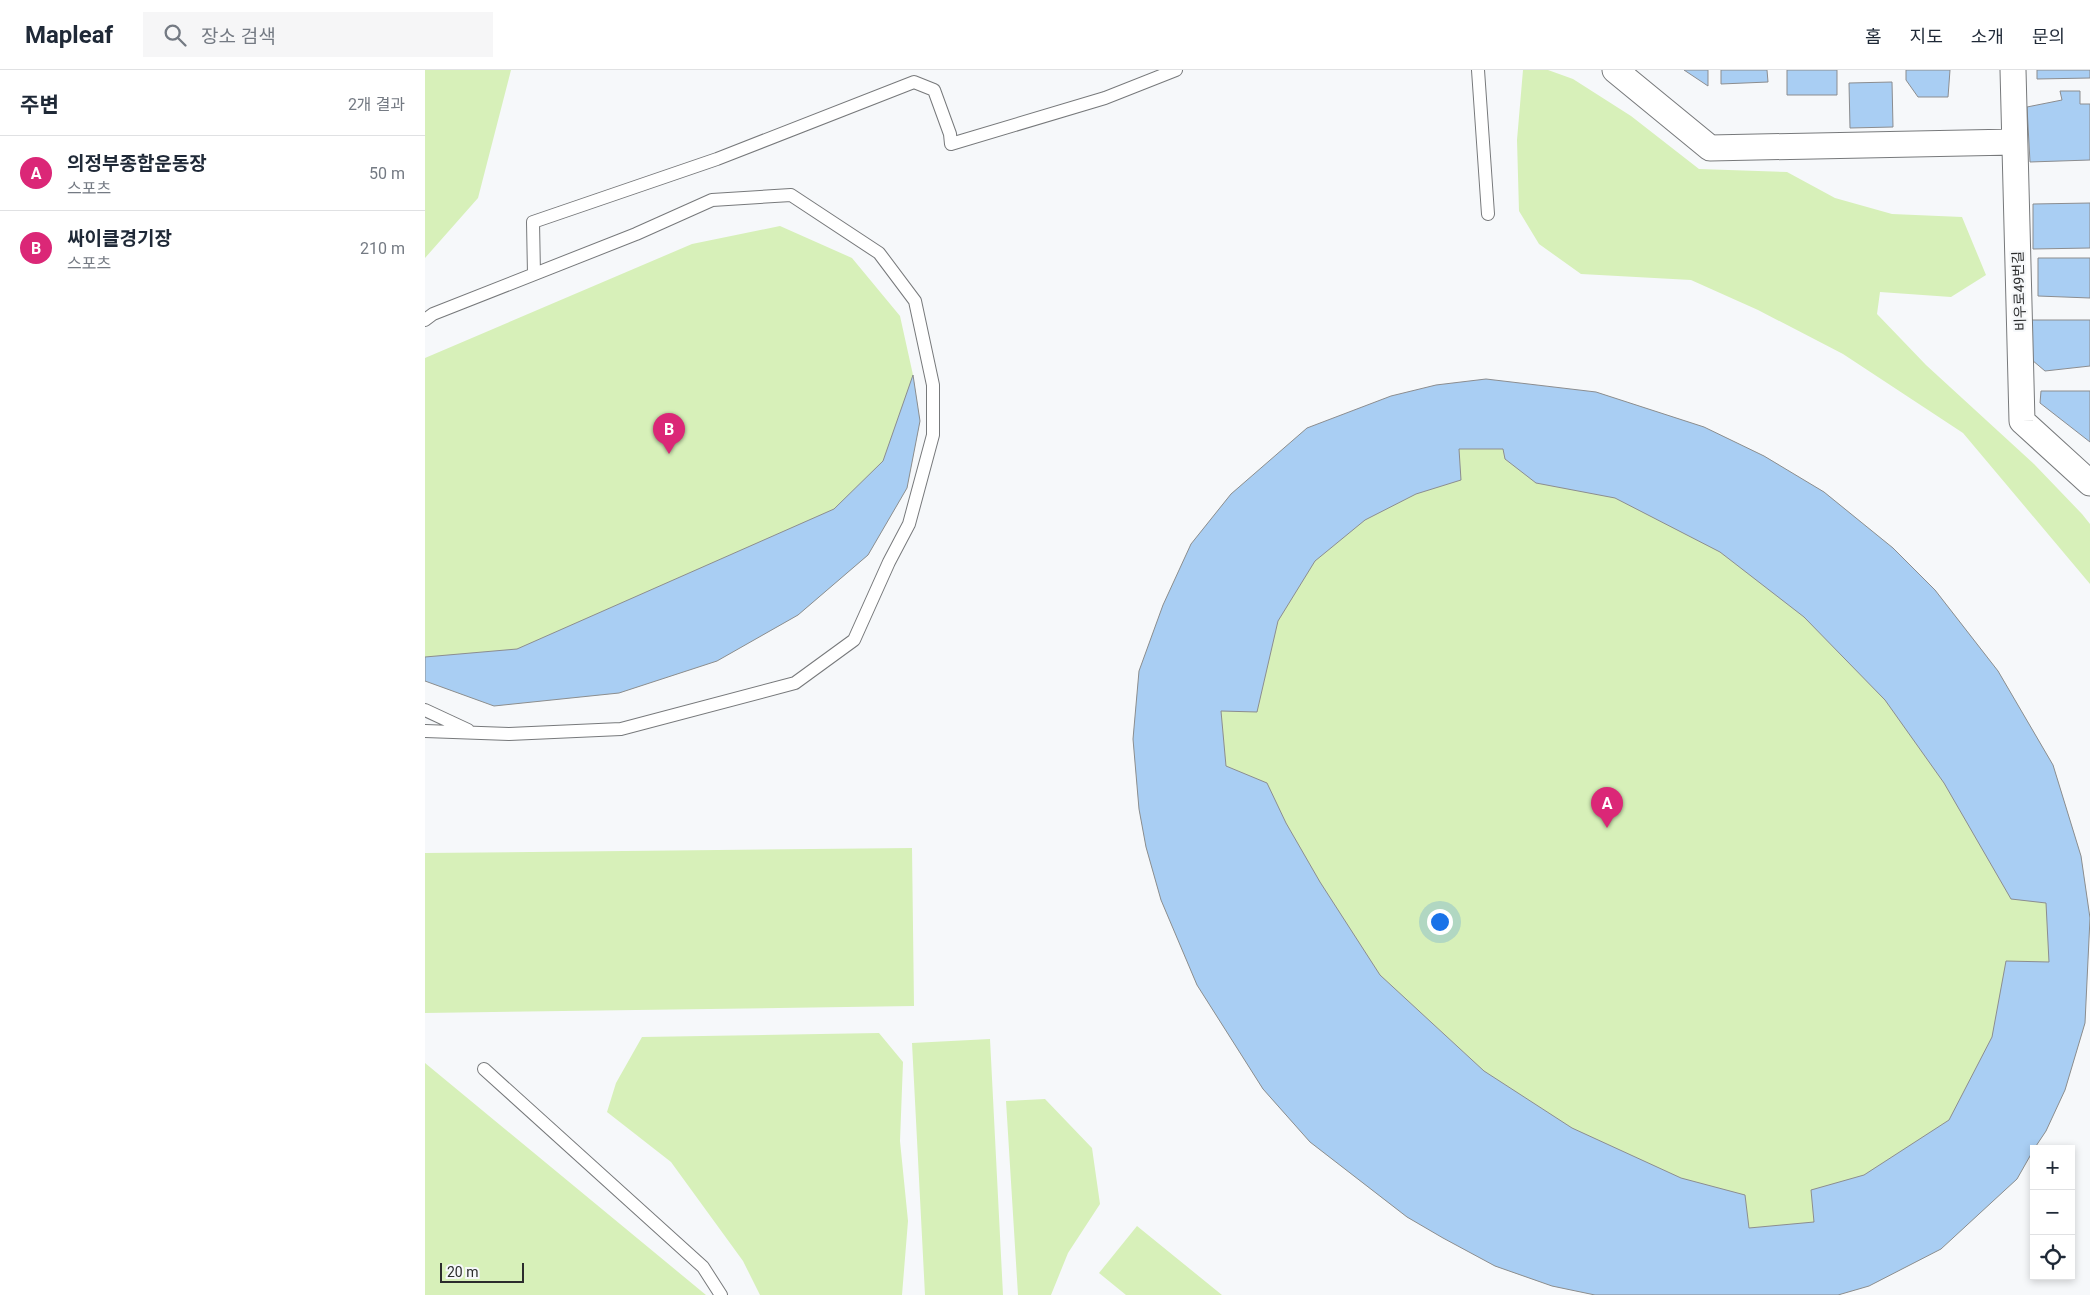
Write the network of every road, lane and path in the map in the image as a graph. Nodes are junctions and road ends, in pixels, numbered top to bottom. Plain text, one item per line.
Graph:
1 (1176, 70) edge
2 (1477, 70) edge
3 (1615, 70) edge
4 (2013, 70) edge
5 (2014, 142) junction
6 (1488, 214) dead end
7 (534, 274) junction
8 (425, 320) edge
9 (2090, 483) edge
10 (425, 710) edge
11 (425, 731) edge
12 (475, 733) junction
13 (484, 1069) dead end
14 (721, 1295) edge

1 - 7 lane
2 - 6 lane
3 - 5 street
4 - 5 street, 비우로49번길
5 - 9 street, 비우로49번길
7 - 8 lane
7 - 12 lane
10 - 12 lane
11 - 12 lane
13 - 14 lane

